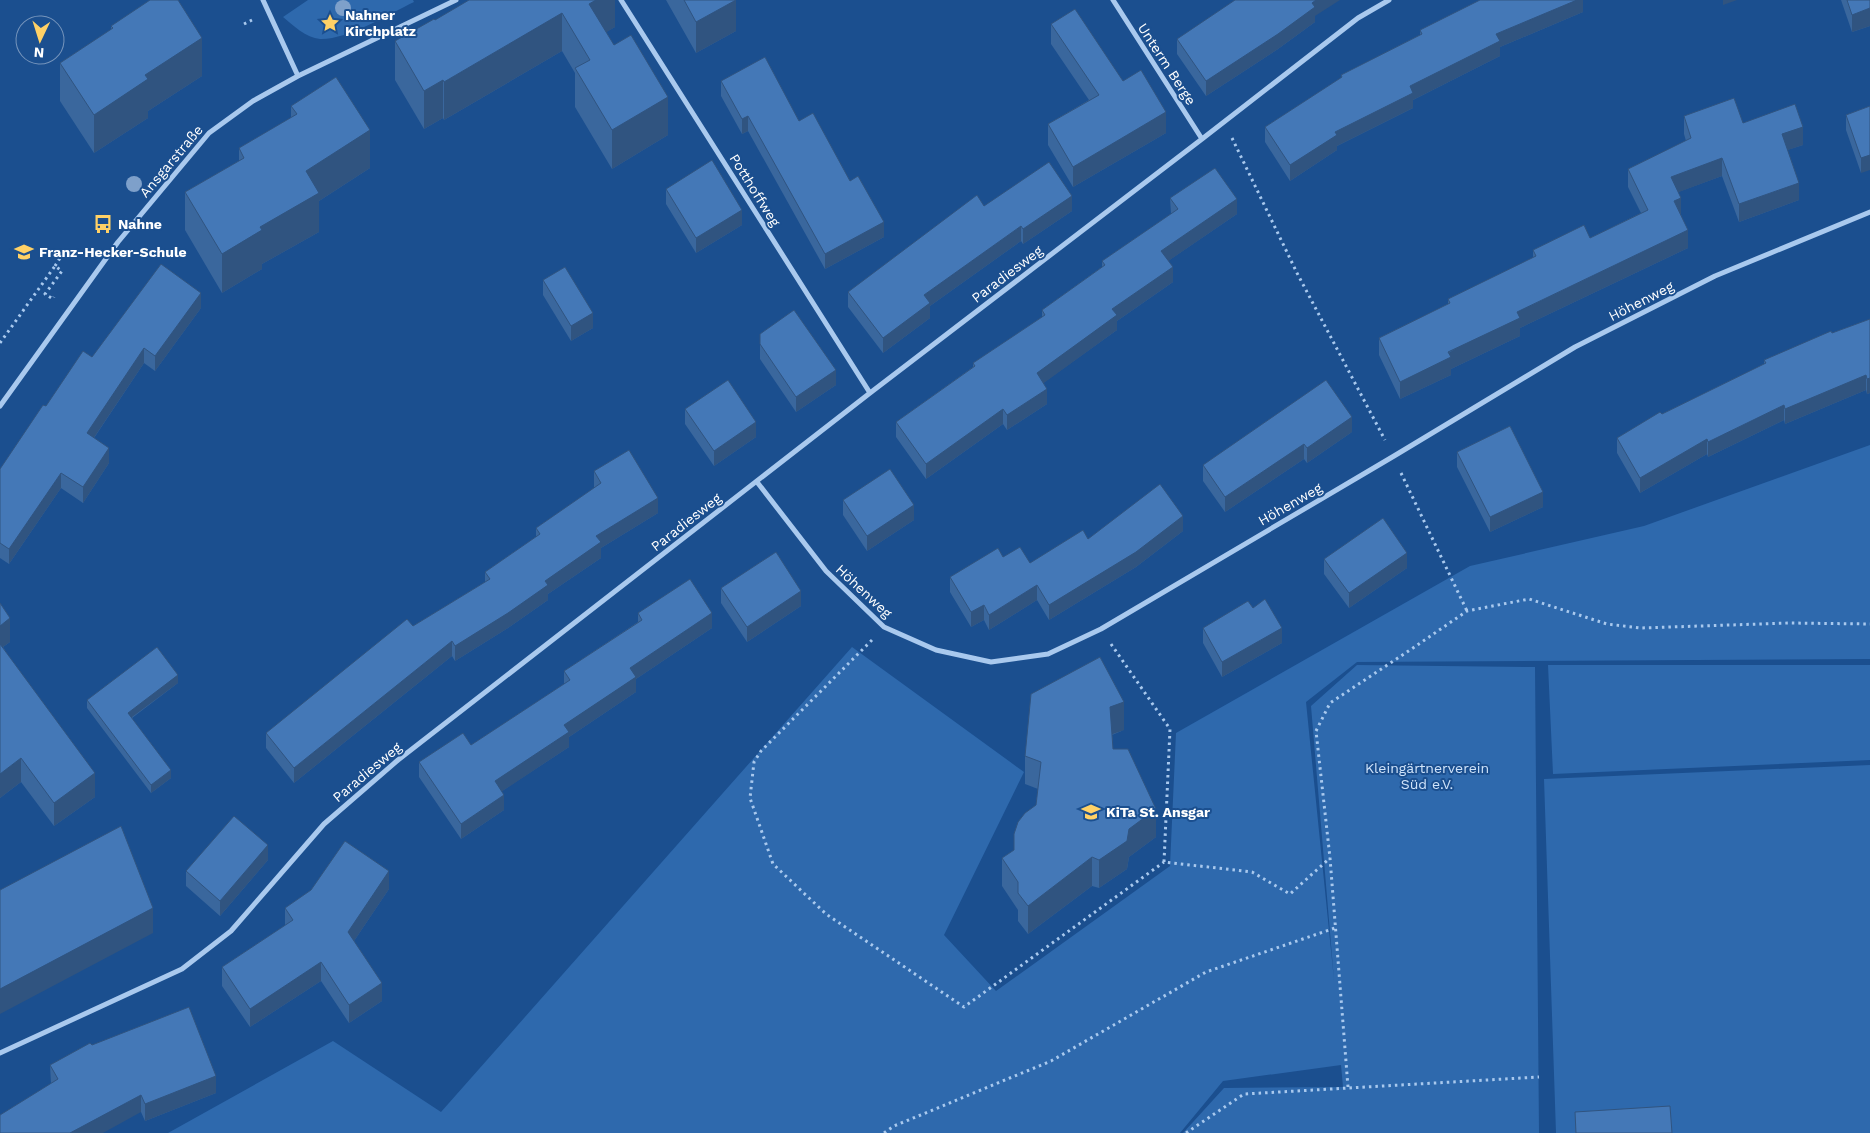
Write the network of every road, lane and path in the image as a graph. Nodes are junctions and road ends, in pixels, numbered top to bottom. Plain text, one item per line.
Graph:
1 (263, 0) edge
2 (456, 0) edge
3 (621, 0) edge
4 (1113, 0) edge
5 (1389, 0) edge
6 (298, 76) junction
7 (1224, 122) junction
8 (1202, 139) junction
9 (1870, 212) edge
10 (60, 258) dead end
11 (55, 266) junction
12 (58, 292) dead end
13 (0, 343) edge
14 (870, 393) junction
15 (0, 406) edge
16 (1394, 456) junction
17 (757, 482) junction
18 (1467, 611) junction
19 (1870, 624) edge
20 (884, 627) junction
21 (1101, 628) junction
22 (1330, 858) junction
23 (1164, 862) junction
24 (1335, 928) junction
25 (0, 1053) edge
26 (1539, 1077) dead end
27 (1348, 1087) junction
28 (884, 1133) edge
29 (1186, 1133) edge

1 - 6 street
2 - 6 street, Ansgarstraße
3 - 14 street, Potthoffweg
4 - 8 street, Unterm Berge
5 - 7 street, Paradiesweg
6 - 15 street, Ansgarstraße
7 - 8 street, Paradiesweg
7 - 16 path
8 - 14 street, Paradiesweg
9 - 16 street, Höhenweg
10 - 11 path
11 - 12 path
11 - 13 path
14 - 17 street, Paradiesweg
16 - 18 path
16 - 21 street, Höhenweg
17 - 20 street, Höhenweg
17 - 25 street, Paradiesweg
18 - 19 path
18 - 22 path
20 - 21 street, Höhenweg
20 - 23 path
21 - 23 path
22 - 23 path
22 - 24 path
24 - 27 path
24 - 28 path
26 - 27 path
27 - 29 path

